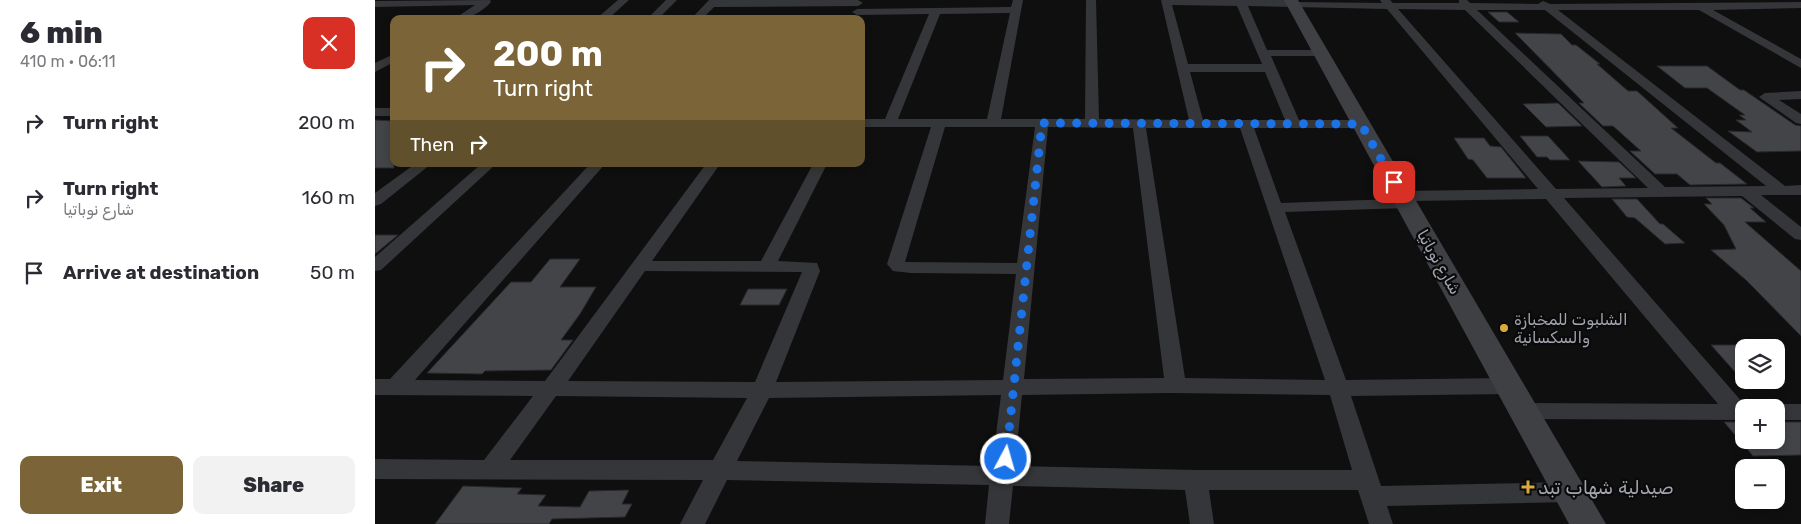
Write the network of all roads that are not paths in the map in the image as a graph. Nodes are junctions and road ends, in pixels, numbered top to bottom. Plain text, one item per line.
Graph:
1 (623, 0) edge
2 (673, 0) edge
3 (1091, 0) edge
4 (1689, 0) edge
5 (488, 1) edge
6 (1166, 1) edge
7 (1209, 1) edge
8 (713, 2) edge
9 (1241, 2) junction
10 (1387, 2) edge
11 (1777, 2) edge
12 (789, 3) junction
13 (1292, 3) edge
14 (1463, 3) edge
15 (1541, 3) edge
16 (376, 4) edge
17 (1017, 5) edge
18 (1801, 5) edge
19 (1701, 7) junction
20 (857, 8) edge
21 (936, 11) junction
22 (780, 13) dead end
23 (465, 15) edge
24 (606, 15) edge
25 (656, 15) edge
26 (700, 15) edge
27 (1801, 15) edge
28 (1263, 53) junction
29 (1321, 53) junction
30 (390, 59) edge
31 (1801, 64) edge
32 (375, 68) edge
33 (1183, 68) junction
34 (1270, 68) junction
35 (1801, 95) edge
36 (375, 112) edge
37 (390, 112) edge
38 (1801, 120) edge
39 (865, 123) edge
40 (889, 123) junction
41 (939, 123) junction
42 (993, 123) junction
43 (1042, 123) junction
44 (1092, 124) junction
45 (1139, 124) junction
46 (1197, 124) junction
47 (1246, 124) junction
48 (1295, 124) junction
49 (1361, 124) junction
50 (420, 167) edge
51 (486, 167) edge
52 (595, 167) edge
53 (711, 167) edge
54 (818, 167) edge
55 (1781, 190) junction
56 (1801, 190) edge
57 (1746, 191) junction
58 (1662, 193) junction
59 (1552, 195) junction
60 (1404, 200) junction
61 (375, 201) edge
62 (1275, 208) junction
63 (1801, 235) edge
64 (375, 266) edge
65 (638, 266) junction
66 (767, 266) junction
67 (1027, 269) junction
68 (1509, 386) junction
69 (385, 387) edge
70 (1176, 387) junction
71 (551, 388) junction
72 (1339, 388) junction
73 (1013, 389) junction
74 (762, 390) junction
75 (1735, 405) edge
76 (1524, 411) junction
77 (1735, 412) edge
78 (1785, 412) edge
79 (1801, 412) edge
80 (375, 468) edge
81 (491, 468) junction
82 (721, 470) junction
83 (1004, 477) junction
84 (1196, 480) junction
85 (1370, 488) junction
86 (1570, 492) junction
87 (692, 524) edge
88 (997, 524) edge
89 (1202, 524) edge
90 (1381, 524) edge
91 (1588, 524) edge

1 - 24 street
2 - 25 street
3 - 44 street
4 - 19 street
5 - 16 street
5 - 23 street
6 - 7 street
6 - 33 street
7 - 9 street
8 - 12 street
8 - 26 street
9 - 13 street
9 - 28 street
10 - 13 street
10 - 14 street
10 - 59 street
11 - 18 street
11 - 19 street
11 - 27 street
12 - 20 street
12 - 22 street
13 - 29 street, شارع نوباتيا
14 - 15 street
14 - 58 street
15 - 19 street
15 - 55 street
17 - 21 street
17 - 42 street
19 - 31 street
20 - 21 street
21 - 40 street
28 - 29 street
28 - 34 street
29 - 49 street, شارع نوباتيا
30 - 32 street
33 - 34 street
33 - 46 street
34 - 48 street
35 - 38 street
36 - 37 street
39 - 40 street
40 - 41 street
41 - 42 street
41 - 67 street
42 - 43 street
43 - 44 street
43 - 67 street
44 - 45 street
45 - 46 street
45 - 70 street
46 - 47 street
47 - 48 street
47 - 62 street
48 - 49 street
49 - 60 street, شارع نوباتيا
50 - 61 street
51 - 64 street
52 - 69 street
53 - 65 street
54 - 66 street
55 - 56 street
55 - 57 street
57 - 58 street
57 - 63 street
58 - 59 street
59 - 60 street
59 - 75 street
60 - 62 street
60 - 68 street, شارع نوباتيا
62 - 72 street
65 - 66 street
65 - 71 street
66 - 74 street
67 - 73 street
68 - 72 street
68 - 76 street, شارع نوباتيا
69 - 71 street
70 - 72 street
70 - 73 street
71 - 74 street
71 - 81 street
72 - 85 street
73 - 74 street
73 - 83 street
74 - 82 street
76 - 77 street
76 - 86 street, شارع نوباتيا
78 - 79 street
80 - 81 street
81 - 82 street
82 - 83 street
82 - 87 street
83 - 84 street
83 - 88 street
84 - 85 street
84 - 89 street
85 - 86 street
85 - 90 street
86 - 91 street, شارع نوباتيا

